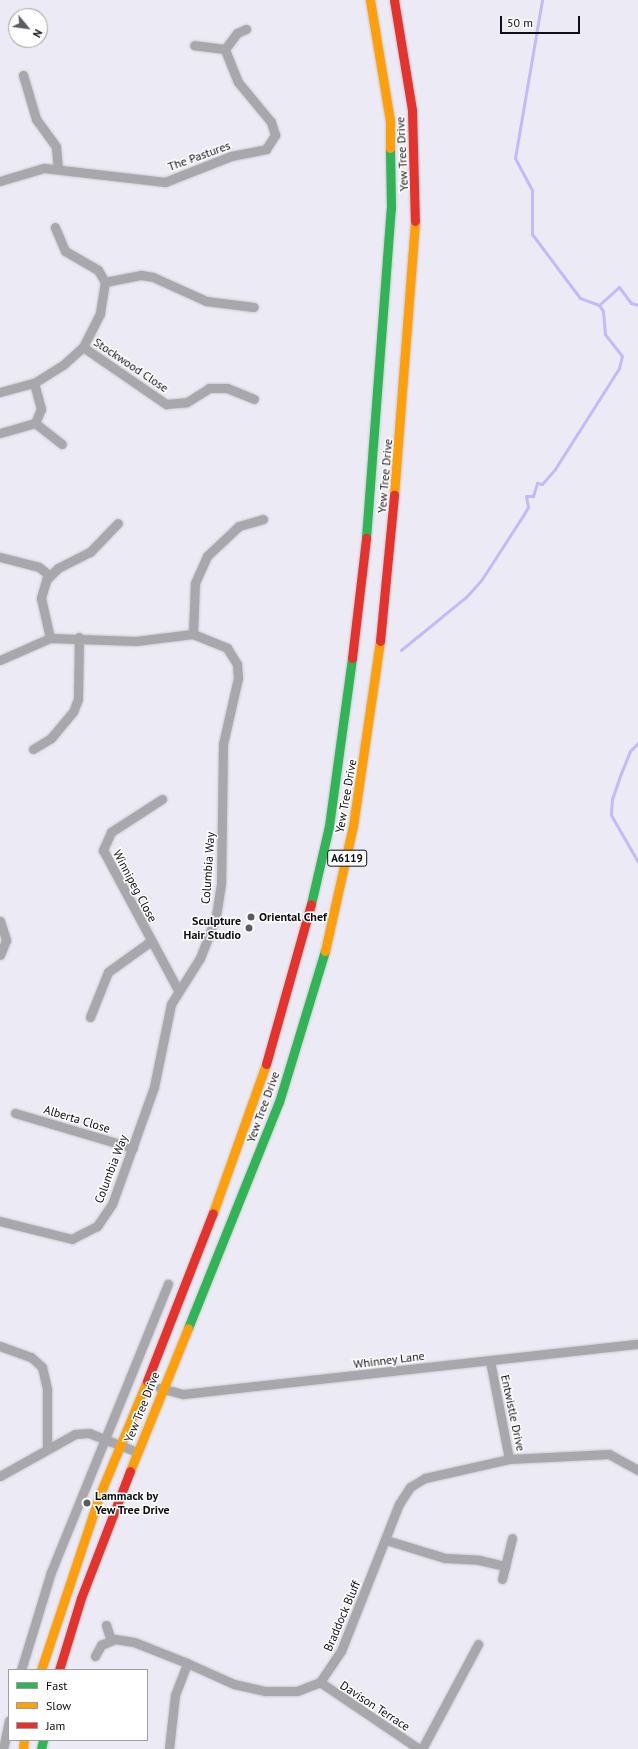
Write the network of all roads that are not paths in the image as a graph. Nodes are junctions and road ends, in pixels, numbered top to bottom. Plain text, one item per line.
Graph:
1 (370, 0) edge
2 (394, 0) edge
3 (246, 29) dead end
4 (194, 44) dead end
5 (225, 49) junction
6 (23, 75) dead end
7 (391, 161) junction
8 (416, 161) junction
9 (58, 168) junction
10 (0, 181) edge
11 (55, 227) dead end
12 (105, 282) junction
13 (254, 307) dead end
14 (83, 347) junction
15 (34, 383) junction
16 (0, 392) edge
17 (254, 399) dead end
18 (35, 423) junction
19 (0, 433) edge
20 (62, 444) dead end
21 (263, 519) dead end
22 (118, 523) dead end
23 (0, 557) edge
24 (49, 575) junction
25 (193, 634) junction
26 (79, 637) junction
27 (50, 638) junction
28 (0, 660) edge
29 (33, 749) dead end
30 (342, 751) junction
31 (365, 755) junction
32 (162, 799) dead end
33 (0, 921) edge
34 (150, 941) junction
35 (0, 955) edge
36 (178, 990) junction
37 (288, 997) junction
38 (311, 1002) junction
39 (90, 1017) dead end
40 (15, 1113) dead end
41 (133, 1148) junction
42 (0, 1220) edge
43 (168, 1284) dead end
44 (638, 1344) edge
45 (0, 1346) edge
46 (490, 1361) junction
47 (144, 1382) junction
48 (162, 1389) junction
49 (103, 1437) junction
50 (119, 1445) junction
51 (47, 1447) junction
52 (137, 1452) junction
53 (509, 1459) junction
54 (638, 1470) edge
55 (0, 1476) edge
56 (512, 1538) dead end
57 (386, 1540) junction
58 (505, 1566) junction
59 (502, 1579) dead end
60 (106, 1625) dead end
61 (111, 1640) junction
62 (478, 1644) dead end
63 (95, 1656) dead end
64 (187, 1663) junction
65 (21, 1669) edge
66 (40, 1669) edge
67 (59, 1669) edge
68 (320, 1682) junction
69 (8, 1725) edge
70 (3, 1749) edge
71 (169, 1749) edge
72 (420, 1749) edge

1 - 7 highway, Yew Tree Drive / A6119
2 - 8 highway, Yew Tree Drive / A6119
3 - 5 street
4 - 5 street
5 - 9 street, The Pastures
6 - 9 street
7 - 8 highway
7 - 30 highway, Yew Tree Drive / A6119
8 - 31 highway, Yew Tree Drive / A6119
9 - 10 street, The Pastures
11 - 12 street
12 - 13 street
12 - 14 street
14 - 15 street
14 - 17 street, Stockwood Close
15 - 16 street
15 - 18 street
18 - 19 street
18 - 20 street
21 - 25 street
22 - 24 street
23 - 24 street
24 - 27 street
25 - 26 street, Columbia Way
25 - 36 street, Columbia Way
26 - 27 street, Columbia Way
26 - 29 street
27 - 28 street, Columbia Way
30 - 31 highway
30 - 37 highway, Yew Tree Drive / A6119
31 - 38 highway, Yew Tree Drive / A6119
32 - 34 street, Winnipeg Close
33 - 35 street
34 - 36 street, Winnipeg Close
34 - 39 street, Winnipeg Close
36 - 41 street, Columbia Way
37 - 38 highway
37 - 47 highway, Yew Tree Drive / A6119
38 - 48 highway, Yew Tree Drive / A6119
40 - 41 street, Alberta Close
41 - 42 street, Columbia Way
43 - 49 street
44 - 46 street, Whinney Lane
45 - 51 street
46 - 48 street, Whinney Lane
46 - 53 street, Entwistle Drive
47 - 48 street, Whinney Lane
47 - 50 highway, Yew Tree Drive / A6119
48 - 52 highway, Yew Tree Drive / A6119
49 - 50 street
49 - 51 street
49 - 65 street
50 - 52 street
50 - 66 highway, Yew Tree Drive / A6119
51 - 55 street
52 - 67 highway, Yew Tree Drive / A6119
53 - 54 street, Entwistle Drive
53 - 57 street, Braddock Bluff
56 - 58 street
57 - 58 street
57 - 68 street, Braddock Bluff
58 - 59 street
60 - 61 street
61 - 63 street
61 - 64 street
62 - 72 street
64 - 68 street
64 - 71 street
68 - 72 street, Davison Terrace
69 - 70 street

